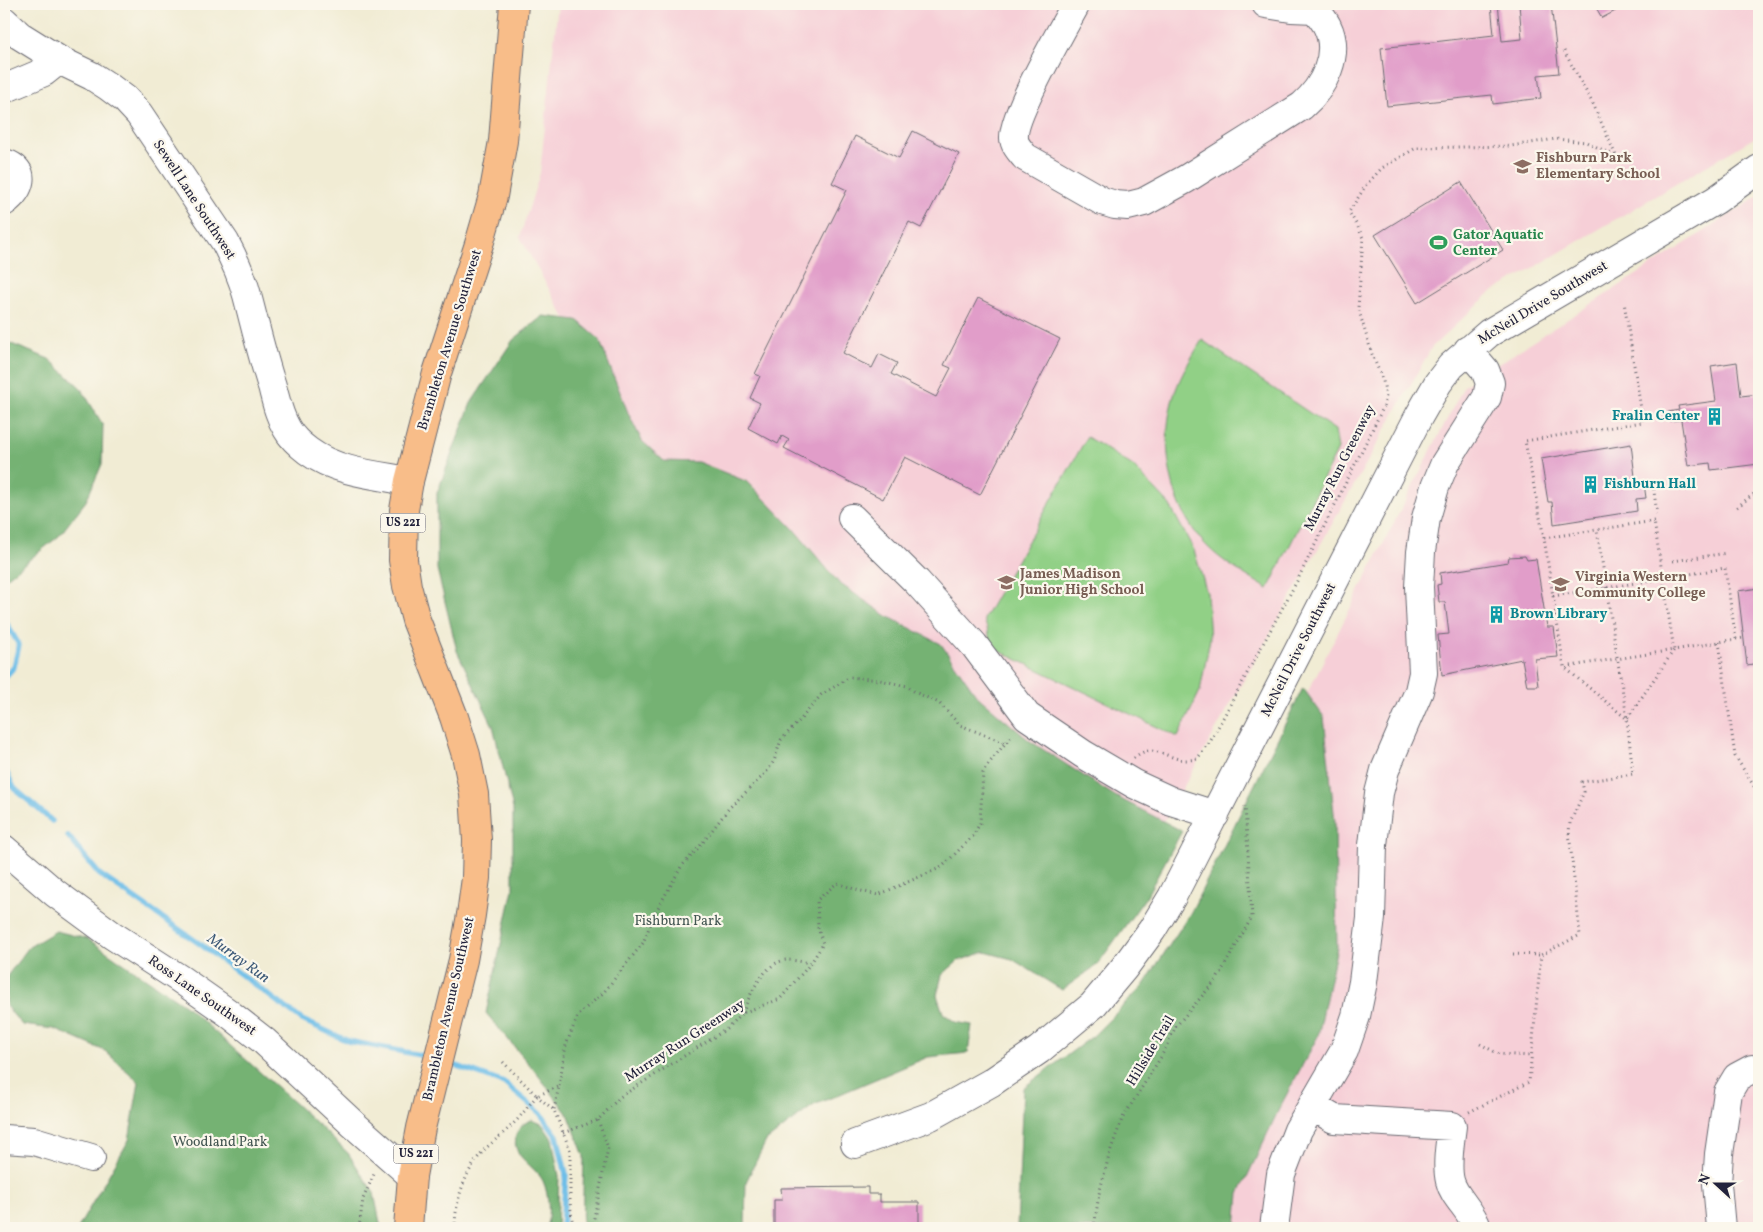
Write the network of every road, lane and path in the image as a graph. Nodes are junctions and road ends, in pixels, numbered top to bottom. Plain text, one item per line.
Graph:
1 (514, 4) edge
2 (1076, 4) edge
3 (1266, 4) edge
4 (1313, 6) edge
5 (4, 21) edge
6 (1564, 51) dead end
7 (59, 60) junction
8 (4, 89) edge
9 (4, 163) edge
10 (1759, 169) edge
11 (4, 202) edge
12 (1624, 302) dead end
13 (1468, 350) junction
14 (409, 481) junction
15 (1652, 484) dead end
16 (1759, 490) edge
17 (1737, 507) dead end
18 (1657, 514) dead end
19 (852, 518) dead end
20 (1597, 530) junction
21 (1544, 538) junction
22 (1726, 553) dead end
23 (1673, 560) dead end
24 (1663, 578) junction
25 (1606, 588) junction
26 (1554, 596) junction
27 (1744, 638) dead end
28 (1736, 639) junction
29 (1719, 642) junction
30 (1674, 650) junction
31 (1617, 659) junction
32 (1564, 667) junction
33 (1027, 716) junction
34 (1627, 719) junction
35 (1005, 742) junction
36 (1130, 762) dead end
37 (1229, 786) junction
38 (1759, 794) edge
39 (1215, 814) junction
40 (4, 849) edge
41 (1513, 954) dead end
42 (1541, 955) junction
43 (811, 963) junction
44 (742, 1013) junction
45 (1480, 1044) dead end
46 (1531, 1056) junction
47 (503, 1062) dead end
48 (1752, 1069) dead end
49 (559, 1086) junction
50 (537, 1096) junction
51 (1312, 1106) junction
52 (554, 1110) junction
53 (1471, 1112) dead end
54 (598, 1120) junction
55 (563, 1132) junction
56 (4, 1140) edge
57 (855, 1144) dead end
58 (386, 1152) junction
59 (91, 1158) dead end
60 (412, 1176) junction
61 (359, 1228) edge
62 (408, 1228) edge
63 (455, 1228) edge
64 (573, 1228) edge
65 (592, 1228) edge
66 (1094, 1228) edge
67 (1274, 1228) edge
68 (1477, 1228) edge
69 (1721, 1228) edge

1 - 14 main road, Brambleton Avenue Southwest / US 221
2 - 4 street
3 - 4 street
5 - 7 street, Sewell Lane Southwest
6 - 36 path, Murray Run Greenway
7 - 8 street
7 - 14 street, Sewell Lane Southwest
9 - 11 street
10 - 13 street, McNeil Drive Southwest
12 - 21 path
13 - 37 street, McNeil Drive Southwest
13 - 51 street
14 - 60 main road, Brambleton Avenue Southwest / US 221
15 - 18 path
16 - 17 path
19 - 33 street
20 - 21 path
20 - 24 path
20 - 25 path
21 - 26 path
22 - 23 path
24 - 25 path
24 - 28 path
24 - 30 path
25 - 26 path
25 - 31 path
26 - 32 path
27 - 28 path
28 - 29 path
29 - 30 path
29 - 38 path
30 - 31 path
30 - 34 path
31 - 32 path
31 - 34 path
32 - 34 path
33 - 35 path, Murray Run Greenway
33 - 39 street
34 - 42 path
35 - 43 path, Murray Run Greenway
35 - 49 path
37 - 39 street, McNeil Drive Southwest
37 - 66 path, Hillside Trail
39 - 57 street, McNeil Drive Southwest
40 - 58 street, Ross Lane Southwest
41 - 42 path
42 - 46 path
43 - 44 path, Murray Run Greenway
43 - 44 path
44 - 54 path, Murray Run Greenway
45 - 46 path
46 - 53 path
47 - 50 path
48 - 69 street
49 - 50 path
49 - 52 path
50 - 52 path
50 - 63 path
51 - 67 street
51 - 68 street
52 - 55 path
54 - 55 path, Murray Run Greenway
54 - 65 path
55 - 64 path
56 - 59 street
58 - 60 street, Ross Lane Southwest
58 - 61 path
60 - 62 main road, Brambleton Avenue Southwest / US 221

